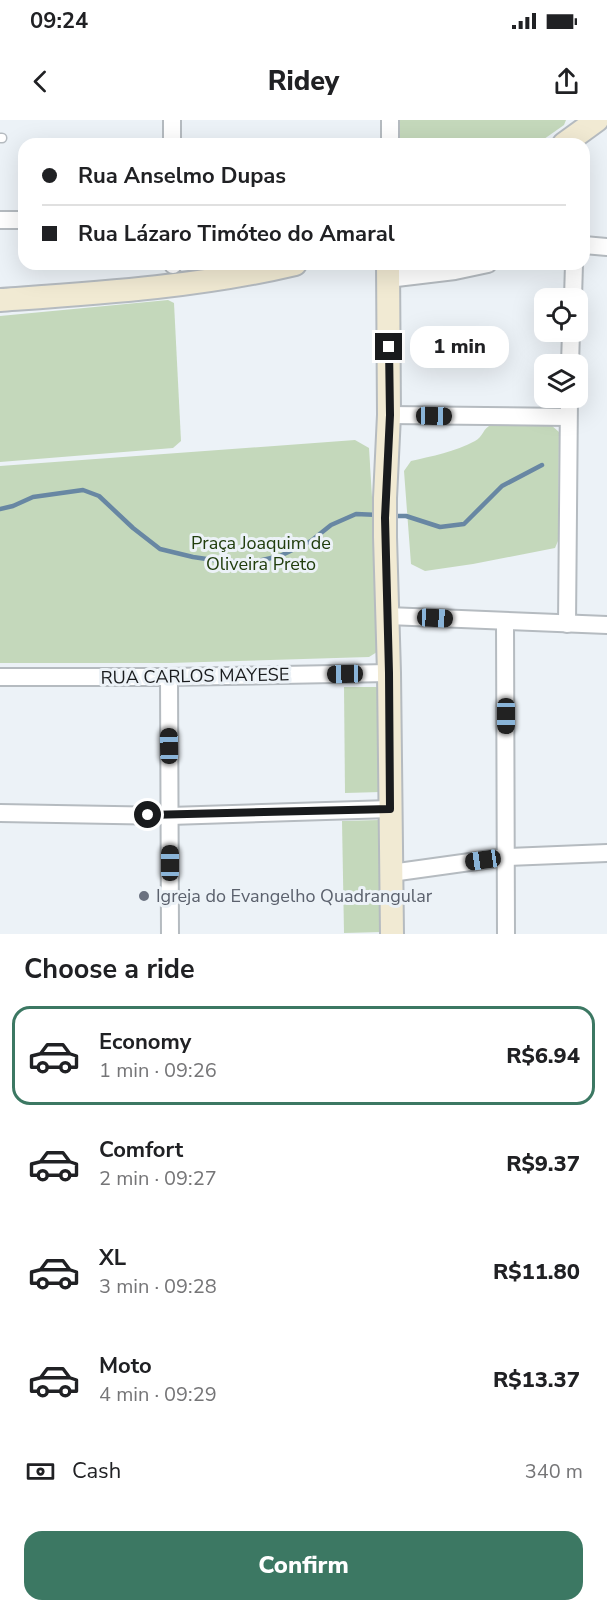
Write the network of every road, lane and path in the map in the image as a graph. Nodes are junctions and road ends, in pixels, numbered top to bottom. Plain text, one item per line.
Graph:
1 (172, 120) edge
2 (390, 120) edge
3 (597, 120) edge
4 (575, 136) edge
5 (172, 138) edge
6 (390, 138) edge
7 (0, 220) edge
8 (18, 220) edge
9 (590, 246) edge
10 (607, 247) edge
11 (271, 270) edge
12 (410, 270) edge
13 (574, 270) edge
14 (388, 271) edge
15 (573, 288) edge
16 (0, 300) edge
17 (568, 408) edge
18 (390, 415) junction
19 (568, 417) junction
20 (388, 616) junction
21 (505, 622) junction
22 (567, 624) junction
23 (607, 625) edge
24 (389, 673) junction
25 (0, 677) edge
26 (169, 677) junction
27 (390, 809) junction
28 (0, 813) edge
29 (170, 816) junction
30 (607, 853) edge
31 (506, 857) junction
32 (391, 873) junction
33 (170, 934) edge
34 (392, 934) edge
35 (506, 934) edge

1 - 5 street
2 - 6 street
3 - 4 main road
7 - 8 street
9 - 10 street
11 - 16 main road
12 - 14 street
13 - 15 street
14 - 18 main road
17 - 19 street
18 - 19 street
18 - 20 main road
19 - 22 street
20 - 21 street
20 - 24 main road
21 - 22 street
21 - 31 street
22 - 23 street
24 - 26 street, RUA CARLOS MAYESE
24 - 27 main road
25 - 26 street, RUA CARLOS MAYESE
26 - 29 street
27 - 29 street
27 - 32 main road
28 - 29 street
29 - 33 street
30 - 31 street
31 - 32 street
31 - 35 street
32 - 34 main road

